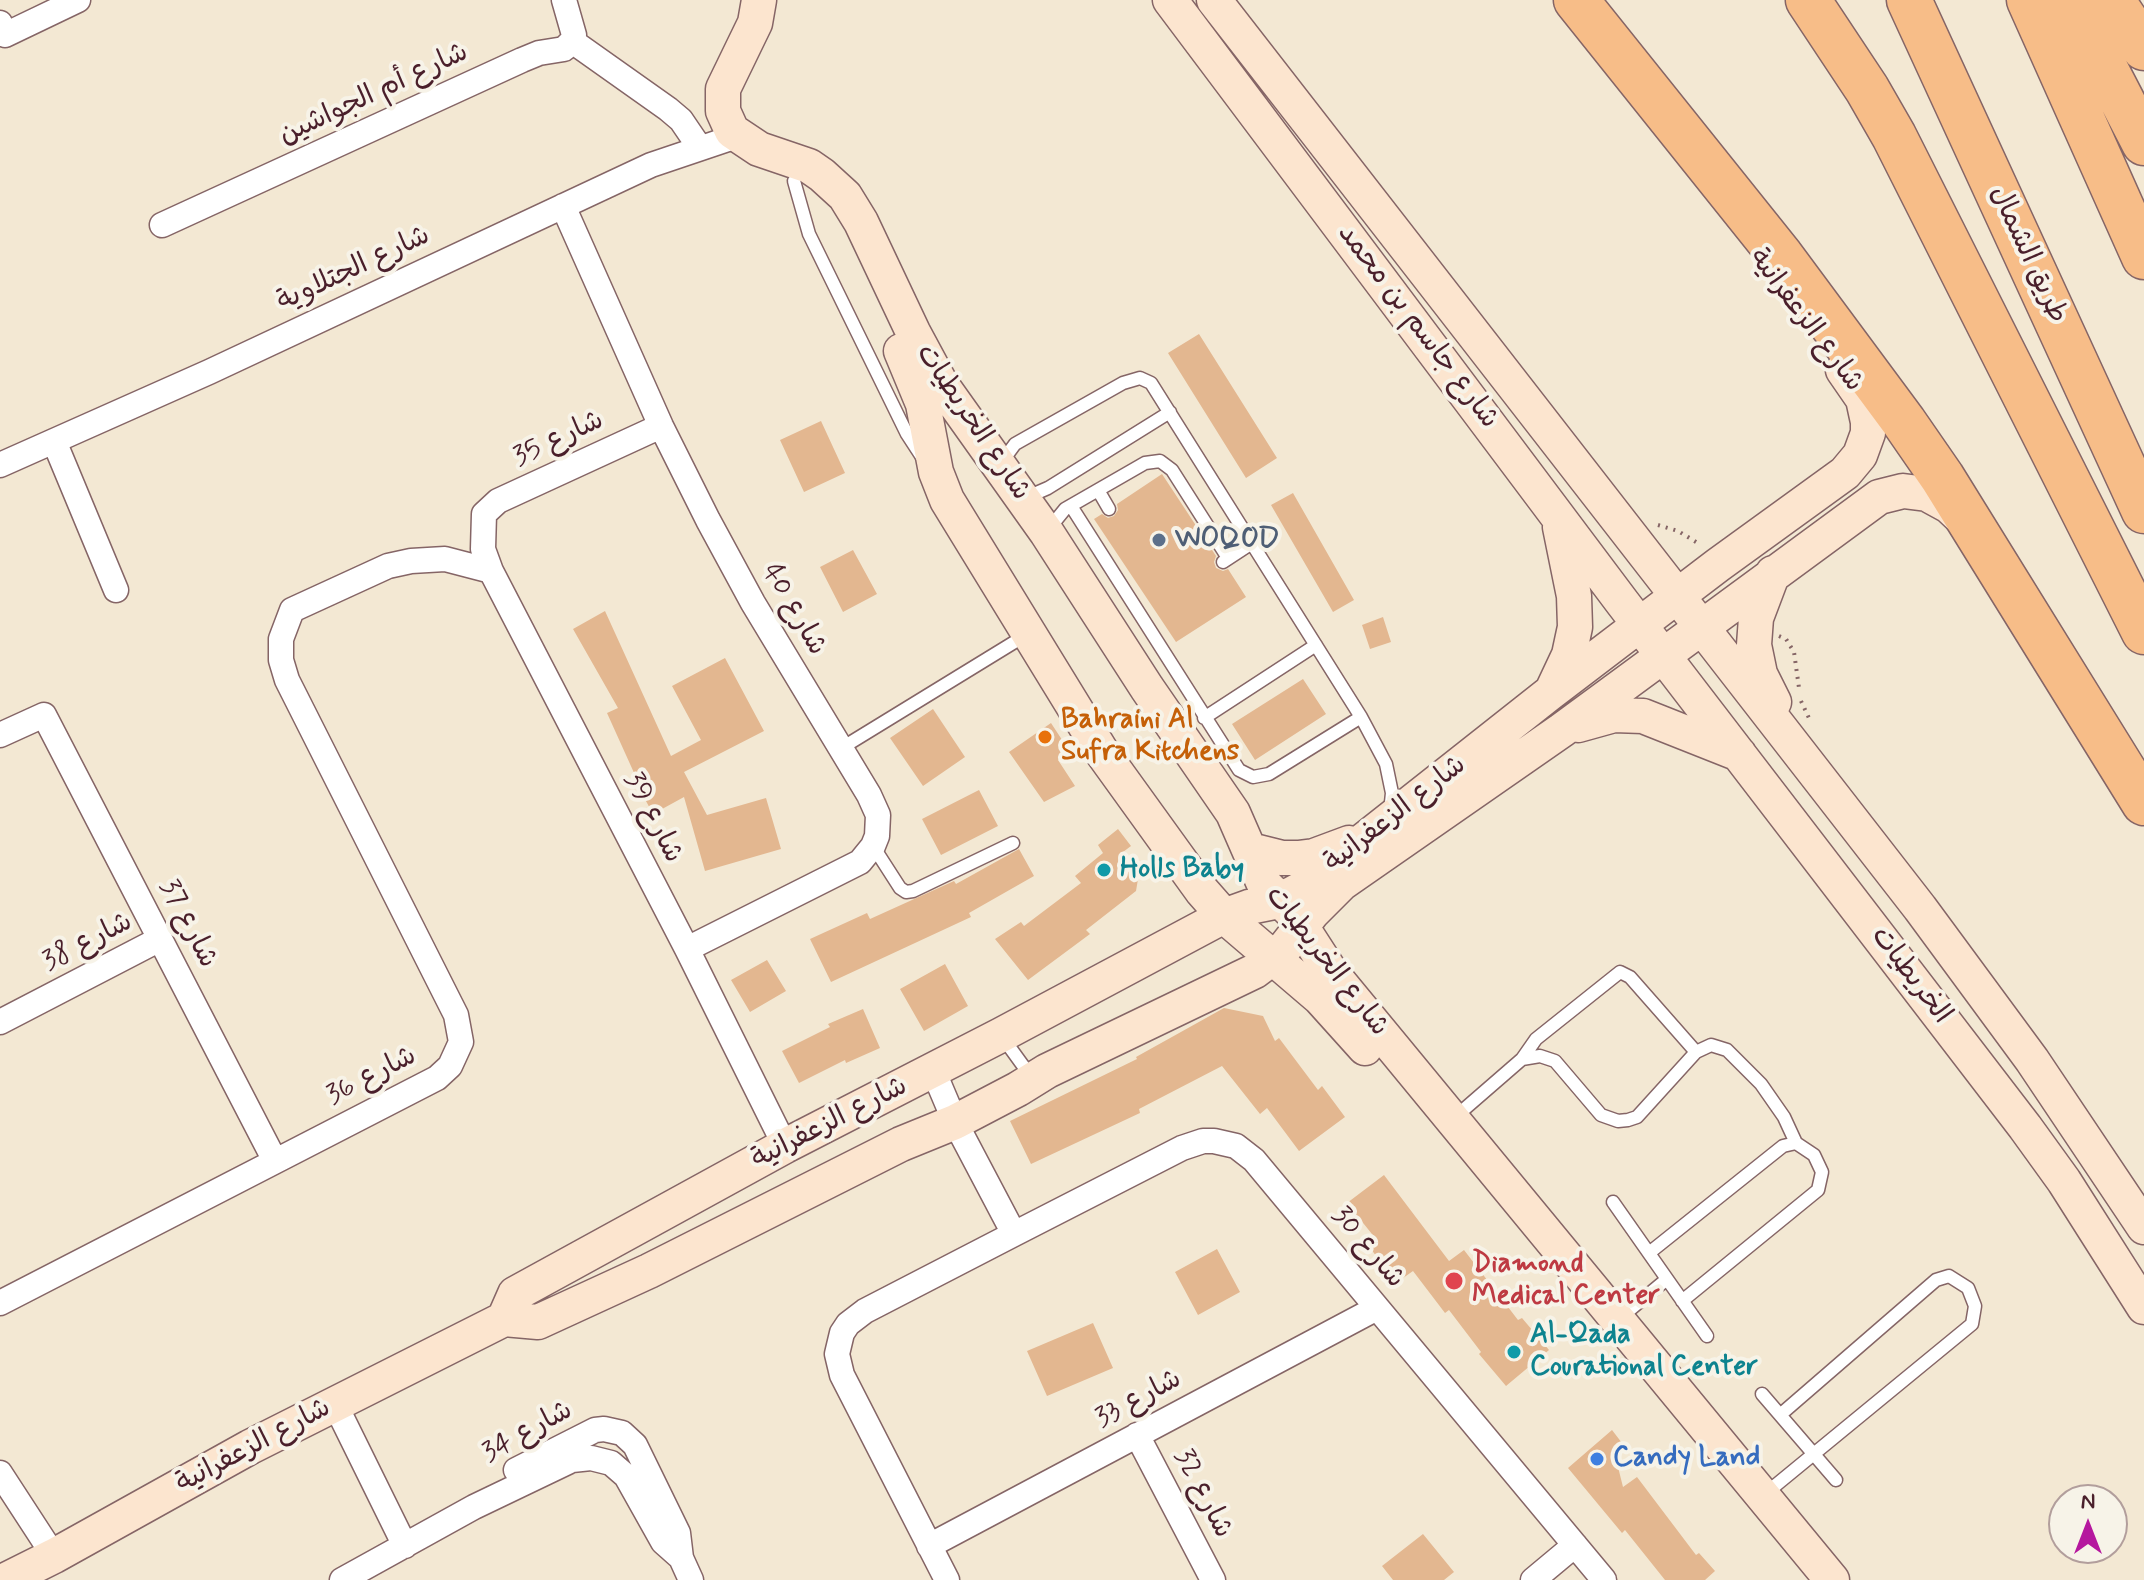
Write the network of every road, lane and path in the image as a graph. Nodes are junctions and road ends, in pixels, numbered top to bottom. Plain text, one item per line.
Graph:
1 (78, 0) edge
2 (564, 0) edge
3 (1170, 0) edge
4 (1214, 0) edge
5 (1576, 0) edge
6 (1808, 0) edge
7 (1909, 0) edge
8 (2029, 0) edge
9 (2070, 0) edge
10 (2112, 0) edge
11 (748, 11) edge
12 (3, 29) edge
13 (572, 41) junction
14 (2144, 48) edge
15 (1641, 83) junction
16 (721, 142) junction
17 (2144, 143) edge
18 (794, 181) junction
19 (563, 206) junction
20 (162, 225) dead end
21 (2144, 257) edge
22 (1170, 412) junction
23 (943, 416) junction
24 (661, 426) junction
25 (54, 441) junction
26 (0, 465) edge
27 (1000, 466) junction
28 (936, 472) junction
29 (1098, 490) junction
30 (1023, 499) junction
31 (1071, 506) junction
32 (1109, 509) dead end
33 (2144, 511) edge
34 (484, 514) joint
35 (1557, 515) junction
36 (1977, 532) junction
37 (1047, 533) junction
38 (1252, 543) junction
39 (491, 571) junction
40 (1773, 573) junction
41 (116, 590) dead end
42 (1678, 596) junction
43 (1152, 606) dead end
44 (1139, 614) junction
45 (1640, 625) junction
46 (1701, 626) junction
47 (2144, 632) edge
48 (1028, 634) junction
49 (1316, 645) junction
50 (1663, 655) junction
51 (1550, 693) junction
52 (1361, 717) junction
53 (1204, 718) junction
54 (1562, 730) junction
55 (0, 735) edge
56 (840, 749) junction
57 (1739, 754) junction
58 (1807, 762) junction
59 (2144, 803) edge
60 (1378, 830) junction
61 (1013, 843) dead end
62 (873, 846) junction
63 (1250, 850) junction
64 (1279, 901) junction
65 (1224, 916) junction
66 (1303, 927) junction
67 (160, 939) junction
68 (687, 949) junction
69 (1274, 958) junction
70 (0, 1022) edge
71 (1001, 1035) junction
72 (1696, 1052) junction
73 (1522, 1059) junction
74 (933, 1070) junction
75 (1032, 1079) junction
76 (1453, 1119) junction
77 (955, 1122) junction
78 (1796, 1143) junction
79 (785, 1146) junction
80 (275, 1161) junction
81 (1613, 1202) dead end
82 (2144, 1227) edge
83 (1014, 1234) junction
84 (1649, 1253) junction
85 (1667, 1279) junction
86 (1682, 1301) junction
87 (0, 1303) edge
88 (2144, 1307) edge
89 (1377, 1308) junction
90 (504, 1319) junction
91 (1618, 1320) junction
92 (1707, 1336) dead end
93 (1762, 1394) dead end
94 (335, 1404) junction
95 (1780, 1415) junction
96 (1137, 1435) junction
97 (1814, 1454) junction
98 (0, 1473) edge
99 (1836, 1480) dead end
100 (1763, 1496) junction
101 (1575, 1545) junction
102 (405, 1546) junction
103 (929, 1546) junction
104 (54, 1556) junction
105 (6, 1580) edge
106 (342, 1580) edge
107 (691, 1580) edge
108 (947, 1580) edge
109 (1213, 1580) edge
110 (1533, 1580) edge
111 (1604, 1580) edge
112 (1806, 1580) edge
113 (1832, 1580) edge

1 - 12 street
2 - 13 street
3 - 35 street, شارع جاسم بن محمد
4 - 42 street, شارع جاسم بن محمد
5 - 15 highway
6 - 47 highway
7 - 33 highway, طريق الشمال
8 - 21 highway
9 - 17 highway
10 - 14 highway
11 - 16 street
13 - 16 street
13 - 20 street, شارع أم الجواشين
15 - 36 highway
15 - 42 street, شارع الزعفرانية
16 - 18 street, شارع الخريطيات
16 - 19 street, شارع الجتلاوية
16 - 23 street, شارع الخريطيات
18 - 23 street, شارع الخريطيات
18 - 28 lane
19 - 24 street, شارع 40
19 - 25 street, شارع الجتلاوية
22 - 27 lane
22 - 30 lane
22 - 38 lane
23 - 27 street, شارع الخريطيات
23 - 28 street, شارع الخريطيات
24 - 34 street, شارع 35
24 - 56 street, شارع 40
25 - 26 street, شارع الجتلاوية
25 - 41 street
27 - 30 street, شارع الخريطيات
28 - 48 street, شارع الخريطيات
29 - 31 lane
29 - 32 lane
29 - 38 lane
30 - 37 street, شارع الخريطيات
31 - 37 lane
31 - 44 lane
34 - 39 street, شارع 39
35 - 45 street, شارع جاسم بن محمد
35 - 51 street
36 - 40 street, شارع الزعفرانية
36 - 59 highway
37 - 63 street, شارع الخريطيات
38 - 49 lane
39 - 68 street, شارع 39
39 - 80 street, شارع 36
40 - 46 street, شارع الزعفرانية
40 - 58 street
42 - 45 street, شارع الزعفرانية
42 - 46 street, شارع جاسم بن محمد
43 - 44 lane
44 - 53 lane
45 - 50 street, شارع جاسم بن محمد
45 - 51 street, شارع الزعفرانية
46 - 50 street, شارع الزعفرانية
46 - 58 street, الخريطيات
48 - 56 lane
48 - 65 street, شارع الخريطيات
49 - 52 lane
49 - 53 lane
50 - 54 street, شارع الزعفرانية
50 - 57 street, الخريطيات
51 - 60 street, شارع الزعفرانية
52 - 53 lane
52 - 60 lane
54 - 57 street
54 - 66 street, شارع الزعفرانية
55 - 67 street, شارع 37
56 - 62 street, شارع 40
57 - 88 street, الخريطيات
58 - 82 street, الخريطيات
60 - 63 street
60 - 64 street, شارع الزعفرانية
61 - 62 lane
62 - 68 street
63 - 64 street, شارع الخريطيات
64 - 65 street, شارع الزعفرانية
64 - 66 street, شارع الخريطيات
65 - 69 street, شارع الخريطيات
65 - 71 street, شارع الزعفرانية
66 - 69 street, شارع الزعفرانية
66 - 76 street, شارع الخريطيات
67 - 70 street, شارع 38
67 - 80 street, شارع 37
68 - 79 street, شارع 39
69 - 75 street, شارع الزعفرانية
69 - 112 street, شارع الخريطيات
71 - 74 street, شارع الزعفرانية
71 - 75 lane
72 - 73 lane
72 - 73 lane
72 - 78 lane
73 - 76 lane
74 - 77 street
74 - 79 street, شارع الزعفرانية
75 - 77 street, شارع الزعفرانية
76 - 91 street, شارع الخريطيات
77 - 83 street
77 - 90 street, شارع الزعفرانية
78 - 84 lane
78 - 86 lane
79 - 90 street, شارع الزعفرانية
80 - 87 street, شارع 36
81 - 84 lane
83 - 89 street, شارع 30
83 - 103 street, شارع 30
84 - 85 lane
85 - 86 lane
85 - 91 lane
86 - 92 lane
89 - 96 street, شارع 33
89 - 101 street, شارع 30
90 - 94 street, شارع الزعفرانية
91 - 100 street, شارع الخريطيات
93 - 95 lane
94 - 102 street
94 - 104 street, شارع الزعفرانية
95 - 97 lane
95 - 97 lane
96 - 103 street, شارع 33
96 - 109 street, شارع 32
97 - 99 lane
97 - 100 lane
98 - 104 street
100 - 113 street, شارع الخريطيات
101 - 110 street
101 - 111 street, شارع 30
102 - 106 street, شارع 34
102 - 107 street, شارع 34
103 - 108 street, شارع 30
104 - 105 street, شارع الزعفرانية

